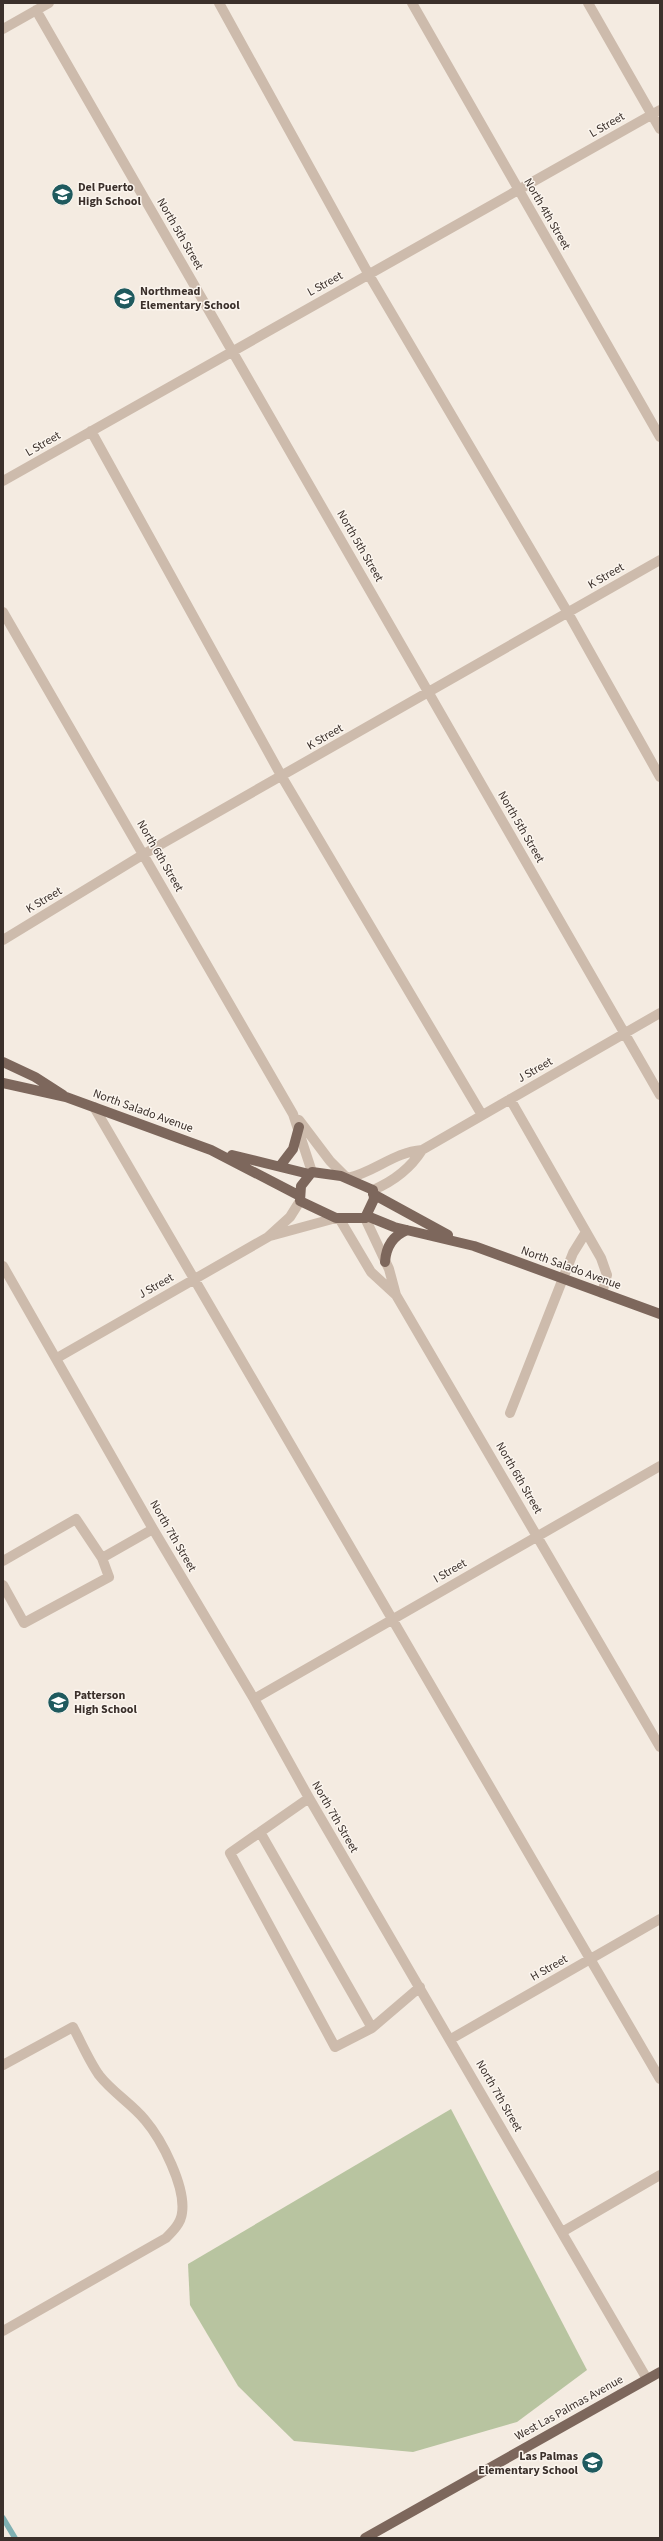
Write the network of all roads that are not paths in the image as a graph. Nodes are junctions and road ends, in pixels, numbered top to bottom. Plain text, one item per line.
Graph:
1 (49, 3) edge
2 (219, 3) edge
3 (412, 3) edge
4 (588, 3) edge
5 (36, 10) junction
6 (3, 29) edge
7 (656, 112) edge
8 (660, 129) edge
9 (519, 190) junction
10 (369, 275) junction
11 (232, 351) junction
12 (91, 431) junction
13 (660, 437) edge
14 (3, 481) edge
15 (660, 560) edge
16 (3, 612) edge
17 (568, 613) junction
18 (429, 692) junction
19 (660, 776) edge
20 (282, 777) junction
21 (144, 854) junction
22 (3, 939) edge
23 (660, 1013) edge
24 (625, 1033) junction
25 (3, 1062) edge
26 (3, 1083) edge
27 (660, 1095) edge
28 (66, 1097) junction
29 (510, 1099) junction
30 (94, 1106) junction
31 (293, 1114) junction
32 (482, 1115) junction
33 (299, 1127) junction
34 (211, 1150) junction
35 (422, 1150) junction
36 (280, 1166) junction
37 (311, 1173) junction
38 (347, 1178) junction
39 (373, 1192) junction
40 (300, 1199) junction
41 (366, 1217) junction
42 (337, 1218) junction
43 (407, 1230) junction
44 (586, 1232) junction
45 (268, 1237) junction
46 (474, 1246) junction
47 (385, 1262) junction
48 (3, 1266) edge
49 (563, 1278) junction
50 (194, 1280) junction
51 (602, 1293) junction
52 (396, 1295) junction
53 (660, 1314) edge
54 (57, 1358) junction
55 (510, 1413) dead end
56 (660, 1466) edge
57 (153, 1528) junction
58 (538, 1536) junction
59 (102, 1558) junction
60 (3, 1561) edge
61 (3, 1585) edge
62 (392, 1620) junction
63 (254, 1699) junction
64 (660, 1747) edge
65 (309, 1798) junction
66 (260, 1832) junction
67 (660, 1919) edge
68 (590, 1959) junction
69 (420, 1987) junction
70 (372, 2028) junction
71 (451, 2039) junction
72 (3, 2065) edge
73 (660, 2079) edge
74 (660, 2175) edge
75 (562, 2232) junction
76 (3, 2330) edge
77 (660, 2372) edge
78 (647, 2379) junction
79 (365, 2538) edge

1 - 5 street
2 - 10 street
3 - 9 street, North 4th Street
4 - 7 street
5 - 6 street
5 - 11 street, North 5th Street
7 - 8 street
7 - 9 street, L Street
9 - 10 street, L Street
9 - 13 street, North 4th Street
10 - 11 street, L Street
10 - 17 street
11 - 12 street, L Street
11 - 18 street, North 5th Street
12 - 14 street, L Street
12 - 20 street
15 - 17 street, K Street
16 - 21 street, North 6th Street
17 - 18 street, K Street
17 - 19 street
18 - 20 street, K Street
18 - 24 street, North 5th Street
20 - 21 street, K Street
20 - 32 street
21 - 22 street, K Street
21 - 31 street, North 6th Street
23 - 24 street, J Street
24 - 27 street, North 5th Street
24 - 29 street, J Street
25 - 28 main road, North Salado Avenue
26 - 28 main road, North Salado Avenue
28 - 30 main road, North Salado Avenue
29 - 32 street, J Street
29 - 44 street
30 - 34 main road, North Salado Avenue
30 - 50 street
31 - 33 street, North 6th Street
31 - 38 street, North 6th Street
32 - 35 street, J Street
33 - 36 main road
33 - 37 street, North 6th Street
34 - 36 main road, North Salado Avenue
34 - 40 main road, North Salado Avenue
35 - 38 street, J Street
35 - 39 street, J Street
36 - 37 main road, North Salado Avenue
37 - 38 main road, North Salado Avenue
37 - 40 main road
38 - 39 main road, North Salado Avenue
39 - 41 main road
39 - 46 main road, North Salado Avenue
40 - 42 main road, North Salado Avenue
40 - 45 street, J Street
41 - 42 main road, North Salado Avenue
41 - 43 main road, North Salado Avenue
41 - 47 street, North 6th Street
42 - 45 street, J Street
42 - 52 street
43 - 46 main road, North Salado Avenue
43 - 47 main road
44 - 49 street
44 - 51 street
45 - 50 street, J Street
46 - 49 main road, North Salado Avenue
47 - 52 street, North 6th Street
48 - 54 street, North 7th Street
49 - 51 main road, North Salado Avenue
49 - 55 street
50 - 54 street, J Street
50 - 62 street
51 - 53 main road, North Salado Avenue
52 - 58 street, North 6th Street
54 - 57 street, North 7th Street
56 - 58 street, I Street
57 - 59 street
57 - 63 street, North 7th Street
58 - 62 street, I Street
58 - 64 street, North 6th Street
59 - 60 street
59 - 61 street
62 - 63 street, I Street
62 - 68 street
63 - 65 street, North 7th Street
65 - 66 street
65 - 69 street, North 7th Street
66 - 70 street
66 - 70 street
67 - 68 street, H Street
68 - 71 street, H Street
68 - 73 street
69 - 70 street
69 - 71 street, North 7th Street
71 - 75 street, North 7th Street
72 - 76 street
74 - 75 street
75 - 78 street, North 7th Street
77 - 78 main road, West Las Palmas Avenue
78 - 79 main road, West Las Palmas Avenue

